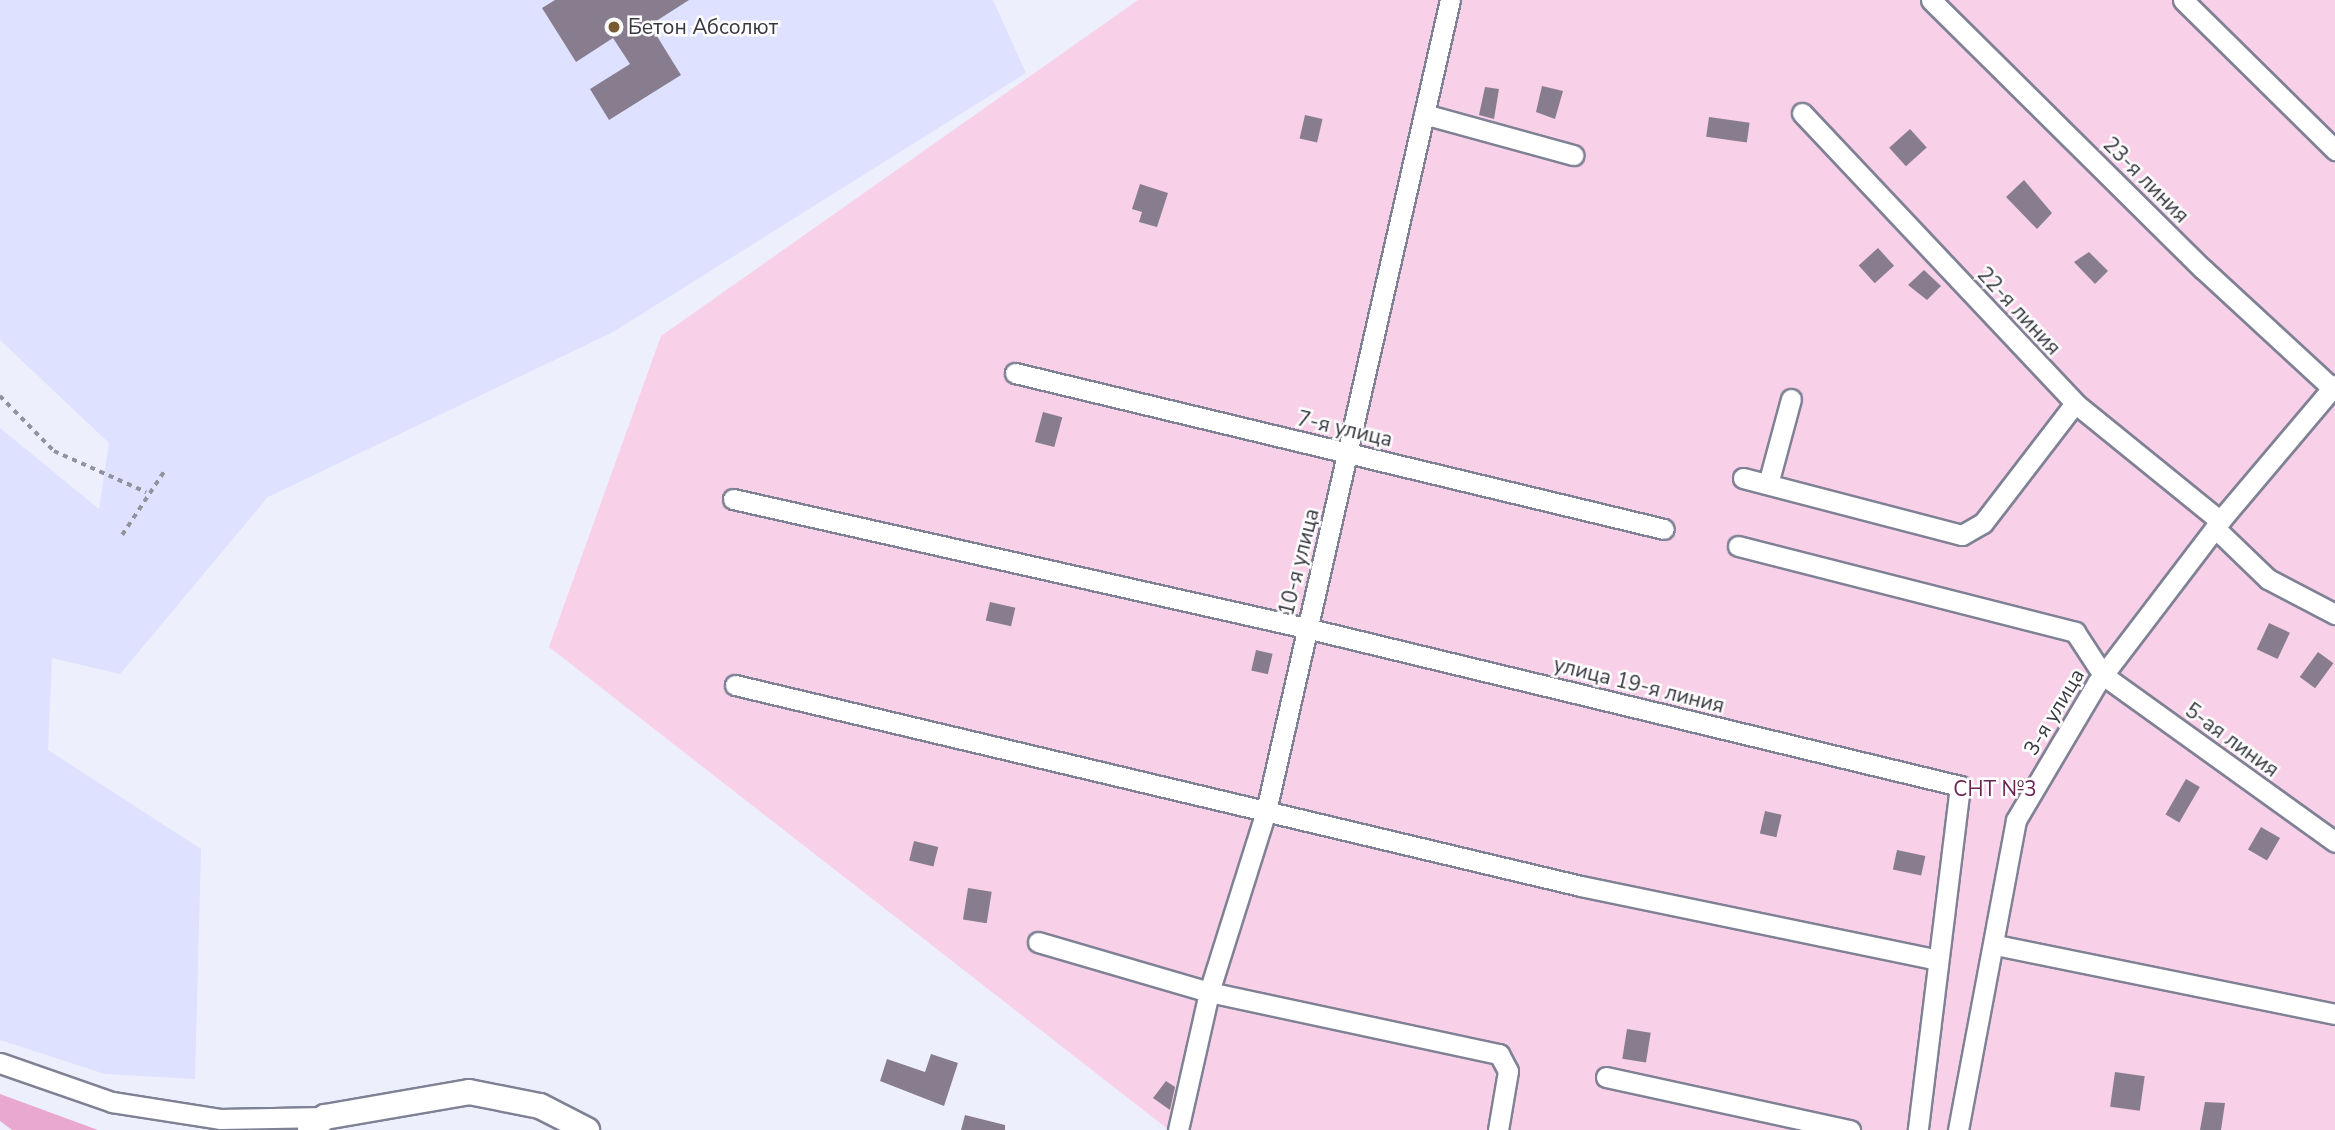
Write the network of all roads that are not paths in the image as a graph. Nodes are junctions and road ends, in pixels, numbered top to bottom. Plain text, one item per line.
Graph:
1 (1450, 0) edge
2 (1931, 0) edge
3 (2183, 0) edge
4 (1802, 113) dead end
5 (1424, 114) junction
6 (2335, 150) edge
7 (1573, 155) dead end
8 (1015, 373) dead end
9 (2332, 395) edge
10 (1791, 399) dead end
11 (2075, 403) junction
12 (1348, 454) junction
13 (1743, 478) dead end
14 (1768, 484) junction
15 (733, 499) dead end
16 (2218, 524) junction
17 (1664, 529) dead end
18 (1738, 546) dead end
19 (2335, 614) edge
20 (1306, 628) junction
21 (2103, 675) junction
22 (735, 685) dead end
23 (1266, 811) junction
24 (2335, 842) edge
25 (1038, 942) dead end
26 (1996, 946) junction
27 (1936, 960) junction
28 (1209, 992) junction
29 (2335, 1014) edge
30 (0, 1063) edge
31 (1606, 1077) dead end
32 (317, 1124) edge
33 (587, 1130) edge
34 (1178, 1130) edge
35 (1498, 1130) edge
36 (1850, 1130) edge
37 (1917, 1130) edge
38 (1958, 1130) edge

1 - 5 street, 10-я улица
2 - 9 street, 23-я линия
3 - 6 street
4 - 11 street, 22-я линия
5 - 7 street
5 - 12 street, 10-я улица
8 - 12 street, 7-я улица
9 - 16 street, 3-я улица
10 - 14 street
11 - 14 street
11 - 16 street, 22-я линия
12 - 17 street, 7-я улица
12 - 20 street, 10-я улица
13 - 14 street
15 - 20 street, улица 19-я линия
16 - 19 street, 22-я линия
16 - 21 street, 3-я улица
18 - 21 street
20 - 23 street, 10-я улица
20 - 27 street, улица 19-я линия
21 - 24 street, 5-ая линия
21 - 26 street, 3-я улица
22 - 23 street
23 - 27 street
23 - 28 street, 10-я улица
25 - 28 street
26 - 29 street
26 - 38 street, 3-я улица
27 - 37 street
28 - 34 street, 10-я улица
28 - 35 street
30 - 32 street
31 - 36 street
32 - 33 street

